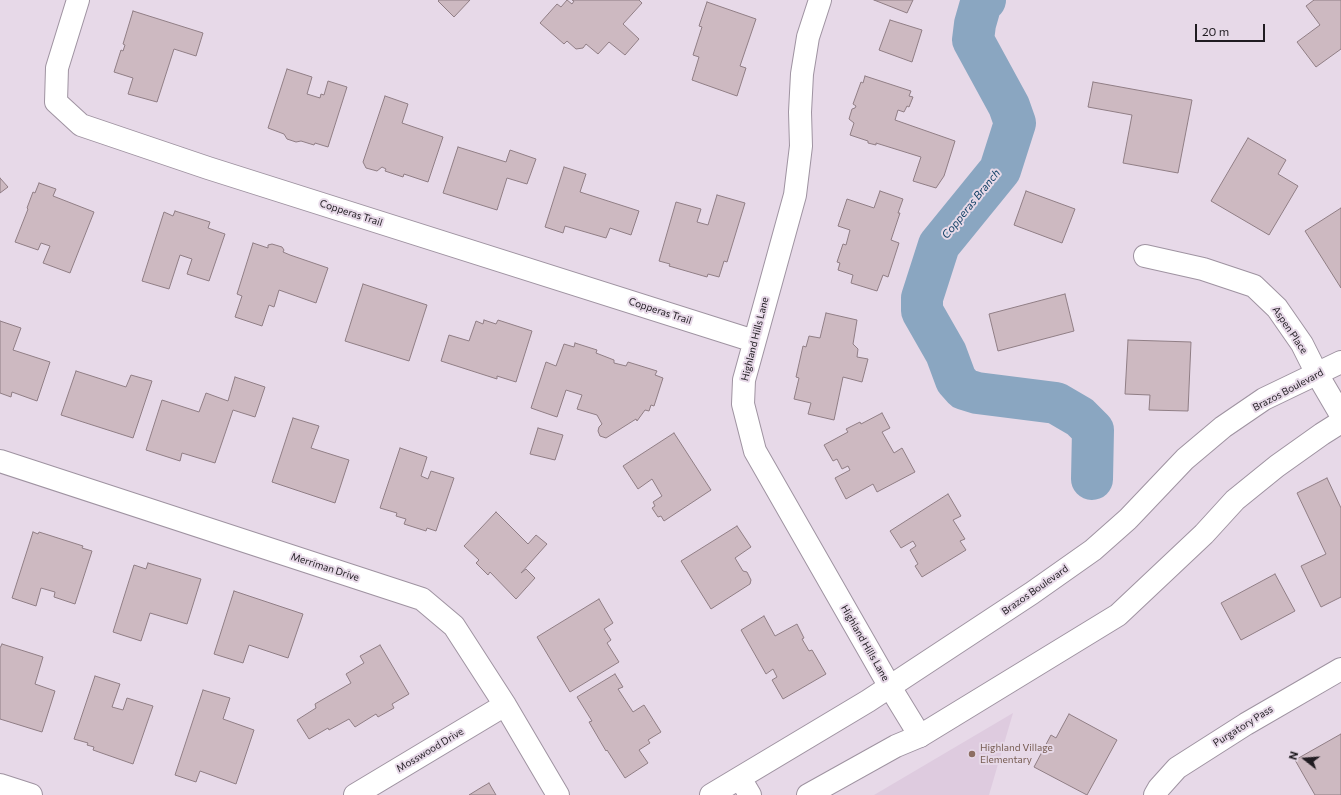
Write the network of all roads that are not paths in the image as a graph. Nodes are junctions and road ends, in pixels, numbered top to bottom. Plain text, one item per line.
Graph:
1 (78, 0) edge
2 (820, 0) edge
3 (1145, 256) dead end
4 (754, 341) junction
5 (1341, 362) edge
6 (1317, 374) junction
7 (1341, 415) edge
8 (1341, 422) edge
9 (0, 461) edge
10 (1341, 669) edge
11 (890, 687) junction
12 (505, 705) junction
13 (920, 736) junction
14 (0, 785) edge
15 (745, 787) edge
16 (30, 795) edge
17 (355, 795) edge
18 (558, 795) edge
19 (711, 795) edge
20 (808, 795) edge
21 (1155, 795) edge

1 - 4 street, Copperas Trail
2 - 4 street, Highland Hills Lane
3 - 6 street, Aspen Place
4 - 11 street, Highland Hills Lane
5 - 6 street, Brazos Boulevard
6 - 7 street, Aspen Place
6 - 11 street, Brazos Boulevard
8 - 13 street
9 - 12 street, Merriman Drive
10 - 21 street, Purgatory Pass
11 - 13 street, Highland Hills Lane
11 - 15 street, Brazos Boulevard
12 - 17 street, Mosswood Drive
12 - 18 street, Merriman Drive
13 - 20 street
14 - 16 street
15 - 19 street, Brazos Boulevard

